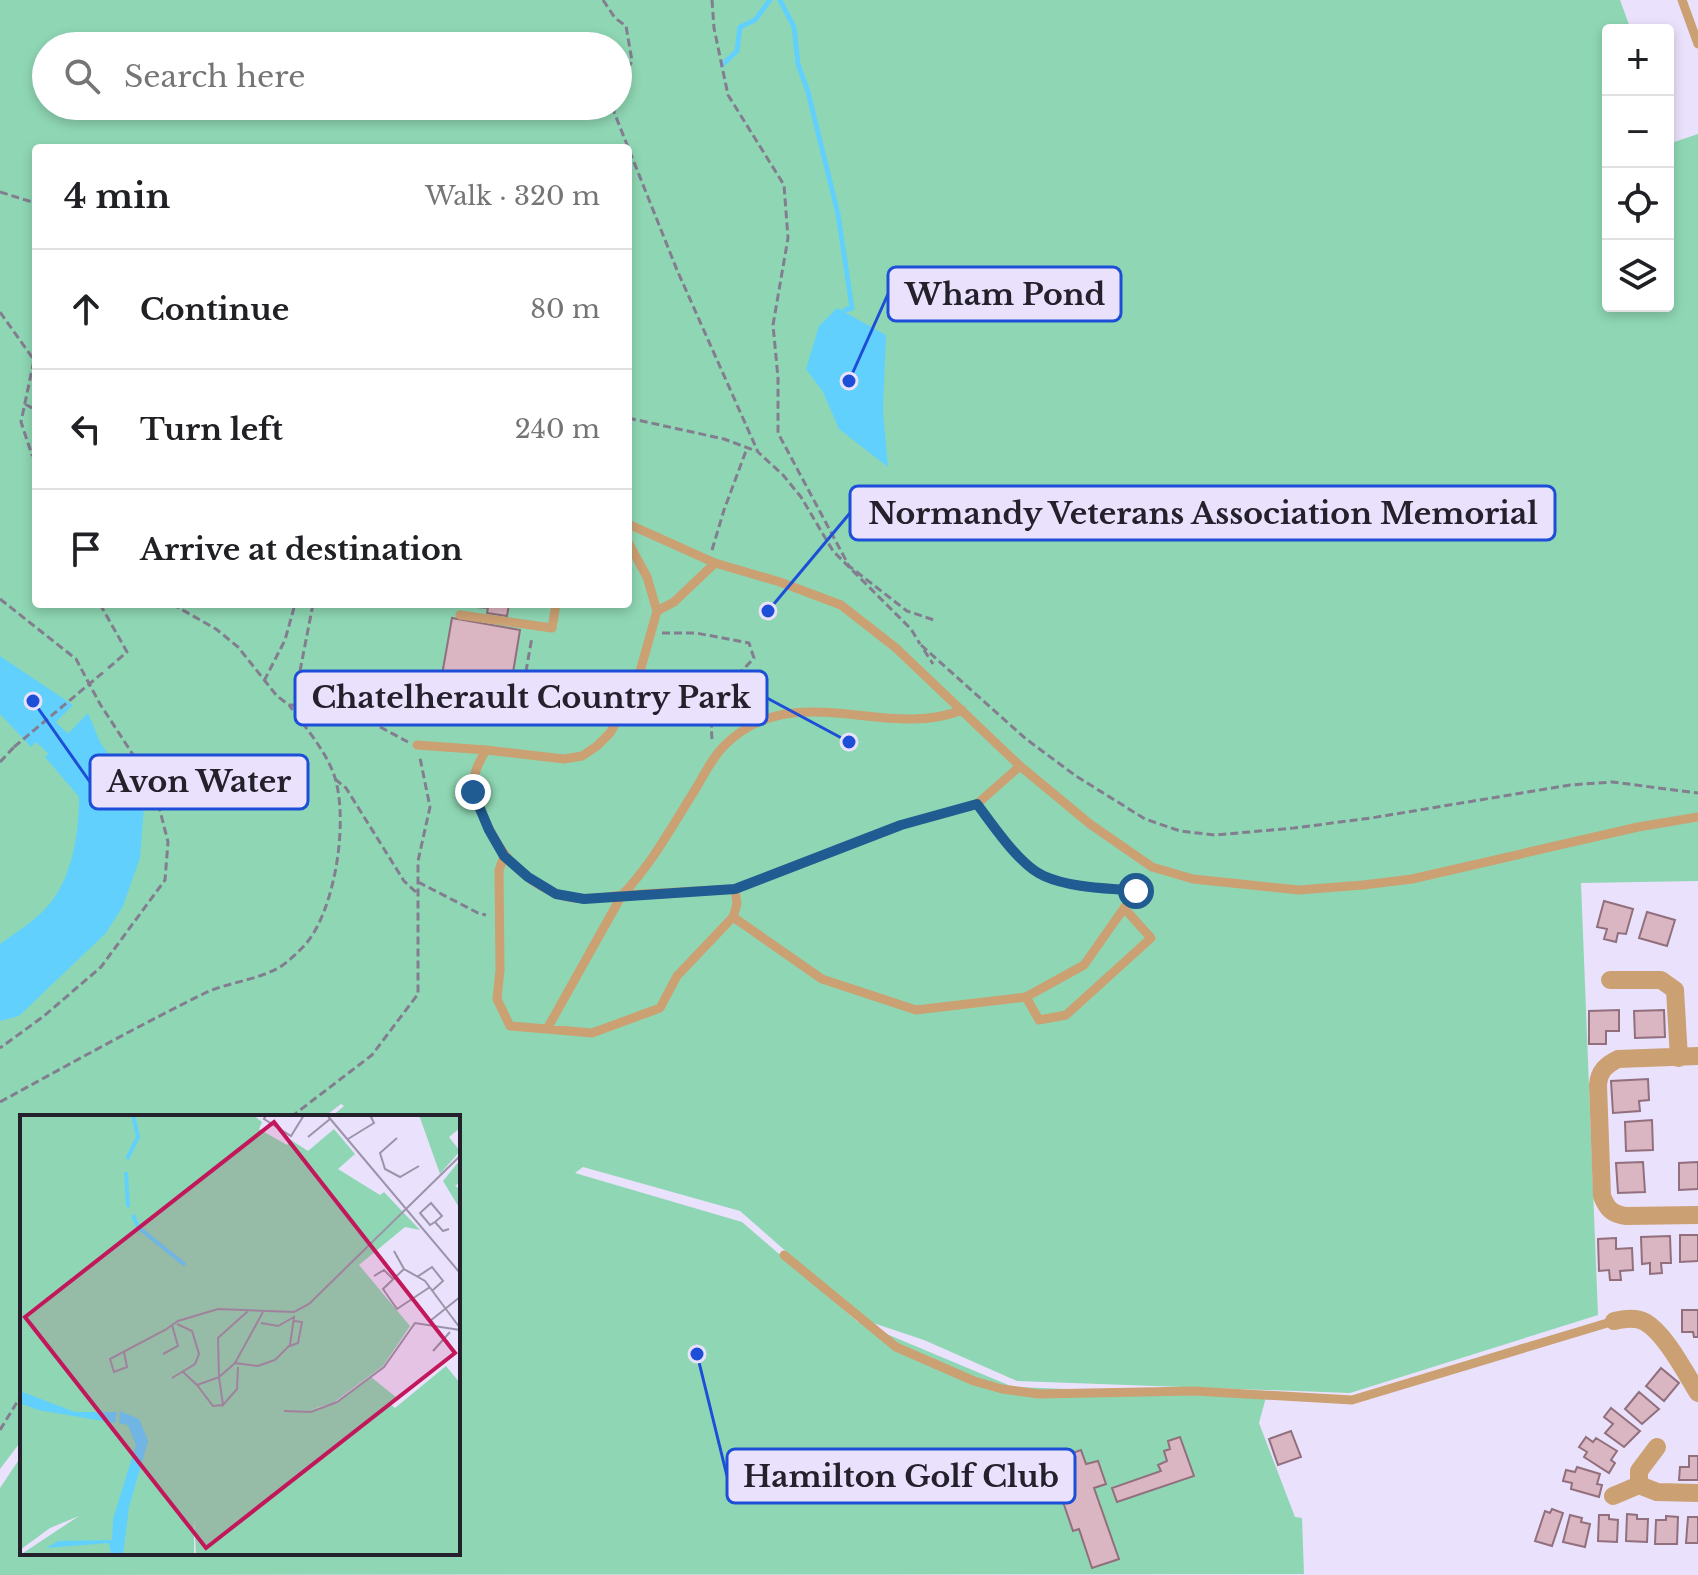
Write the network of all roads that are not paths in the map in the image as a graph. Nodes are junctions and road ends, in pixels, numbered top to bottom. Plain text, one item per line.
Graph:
1 (1682, 0) edge
2 (1698, 44) edge
3 (632, 526) edge
4 (632, 549) edge
5 (713, 558) junction
6 (555, 608) edge
7 (657, 611) junction
8 (460, 615) dead end
9 (962, 710) junction
10 (417, 745) road end
11 (486, 750) junction
12 (1020, 766) junction
13 (977, 804) junction
14 (1698, 817) edge
15 (504, 856) junction
16 (735, 889) junction
17 (622, 895) junction
18 (1124, 908) junction
19 (733, 917) junction
20 (1610, 980) dead end
21 (1026, 997) junction
22 (547, 1029) junction
23 (1689, 1057) edge
24 (1698, 1215) edge
25 (784, 1255) dead end
26 (1614, 1321) joint
27 (1698, 1393) edge
28 (1657, 1447) dead end
29 (1639, 1485) junction
30 (1698, 1493) edge
31 (1613, 1496) dead end

1 - 2 lane
3 - 5 lane
4 - 7 lane
5 - 7 lane
5 - 9 lane
6 - 8 lane
7 - 11 lane
9 - 12 lane
9 - 17 lane
10 - 11 lane
11 - 15 lane
12 - 13 lane
12 - 14 lane
13 - 16 lane
13 - 18 lane
15 - 17 lane
15 - 22 lane
16 - 17 lane
16 - 19 lane
17 - 22 lane
18 - 21 lane
18 - 21 lane
19 - 21 lane
19 - 22 lane
20 - 23 street
23 - 24 street
25 - 26 lane
26 - 27 street
28 - 29 street
29 - 30 street
29 - 31 street

